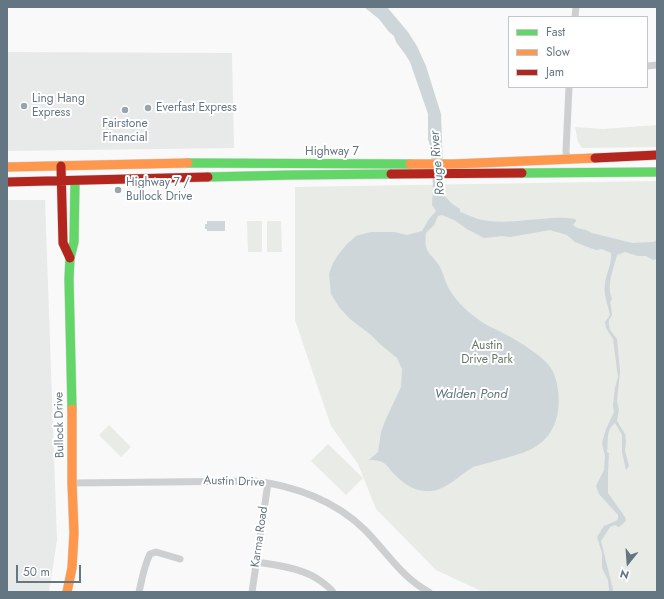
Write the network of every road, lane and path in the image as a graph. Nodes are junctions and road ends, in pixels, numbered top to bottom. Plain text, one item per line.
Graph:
1 (569, 88) edge
2 (657, 155) edge
3 (567, 158) junction
4 (61, 166) junction
5 (7, 167) edge
6 (657, 172) edge
7 (61, 181) junction
8 (75, 181) junction
9 (7, 182) edge
10 (70, 258) junction
11 (72, 483) junction
12 (268, 483) junction
13 (180, 559) dead end
14 (257, 562) junction
15 (68, 592) edge
16 (139, 592) edge
17 (252, 592) edge
18 (333, 592) edge
19 (429, 592) edge

1 - 3 street
2 - 3 main road, Highway 7
3 - 4 main road, Highway 7
4 - 5 main road, Highway 7
4 - 7 main road, Bullock Drive
6 - 8 main road, Highway 7
7 - 8 main road, Highway 7
7 - 9 main road, Highway 7
7 - 10 main road, Bullock Drive
8 - 10 main road, Bullock Drive
10 - 11 main road, Bullock Drive
11 - 12 street, Austin Drive
11 - 15 main road, Bullock Drive
12 - 14 street, Karma Road
12 - 19 street, Austin Drive
13 - 16 street
14 - 17 street, Karma Road
14 - 18 street

